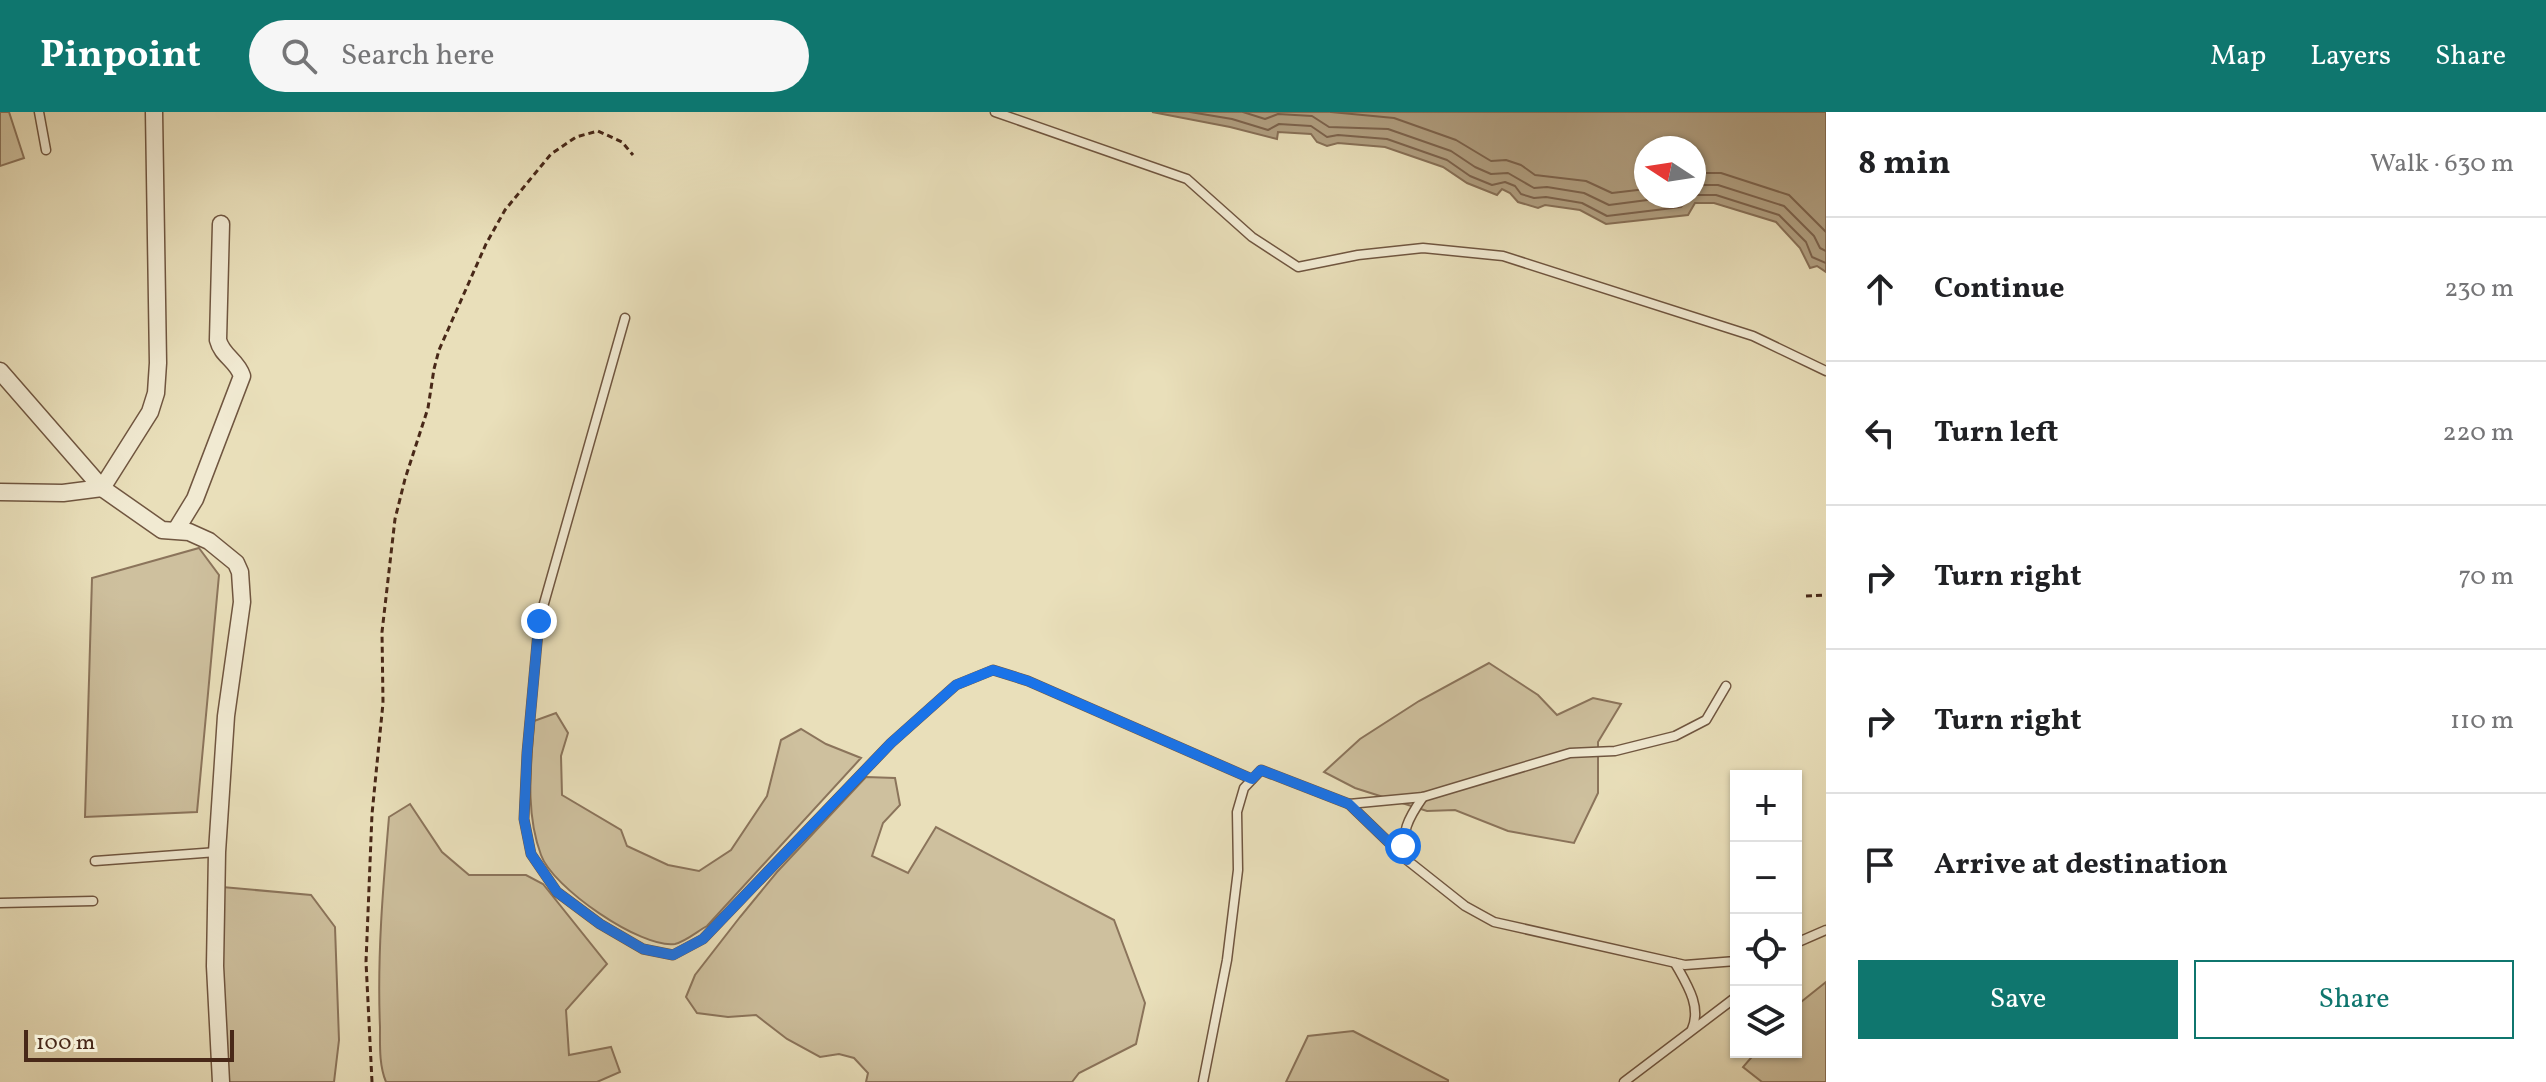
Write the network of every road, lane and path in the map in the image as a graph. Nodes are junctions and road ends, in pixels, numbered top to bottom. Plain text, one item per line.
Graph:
1 (39, 112) edge
2 (154, 112) edge
3 (995, 112) edge
4 (46, 150) dead end
5 (633, 155) dead end
6 (221, 224) dead end
7 (625, 318) dead end
8 (0, 371) edge
9 (1826, 371) edge
10 (102, 488) junction
11 (0, 492) edge
12 (176, 530) junction
13 (1826, 595) edge
14 (1806, 596) dead end
15 (1726, 686) dead end
16 (1252, 779) junction
17 (1423, 797) junction
18 (1349, 804) junction
19 (217, 852) junction
20 (1407, 860) junction
21 (95, 861) dead end
22 (93, 901) dead end
23 (0, 903) edge
24 (1826, 930) edge
25 (1812, 937) junction
26 (1802, 941) edge
27 (1802, 945) edge
28 (1730, 961) edge
29 (1675, 963) junction
30 (1730, 1002) edge
31 (1691, 1031) junction
32 (221, 1082) edge
33 (372, 1082) edge
34 (1203, 1082) edge
35 (1624, 1082) edge

1 - 4 lane
2 - 10 street
3 - 9 lane
5 - 33 path
6 - 12 street
7 - 16 lane
8 - 10 street
10 - 11 street
10 - 12 street
12 - 19 street
13 - 14 path
15 - 17 lane
16 - 18 lane
16 - 34 lane
17 - 18 lane
17 - 20 lane
18 - 20 lane
19 - 21 lane
19 - 32 street
20 - 29 lane
22 - 23 lane
24 - 25 lane
25 - 26 lane
25 - 27 lane
28 - 29 lane
29 - 31 lane
30 - 31 lane
31 - 35 lane

